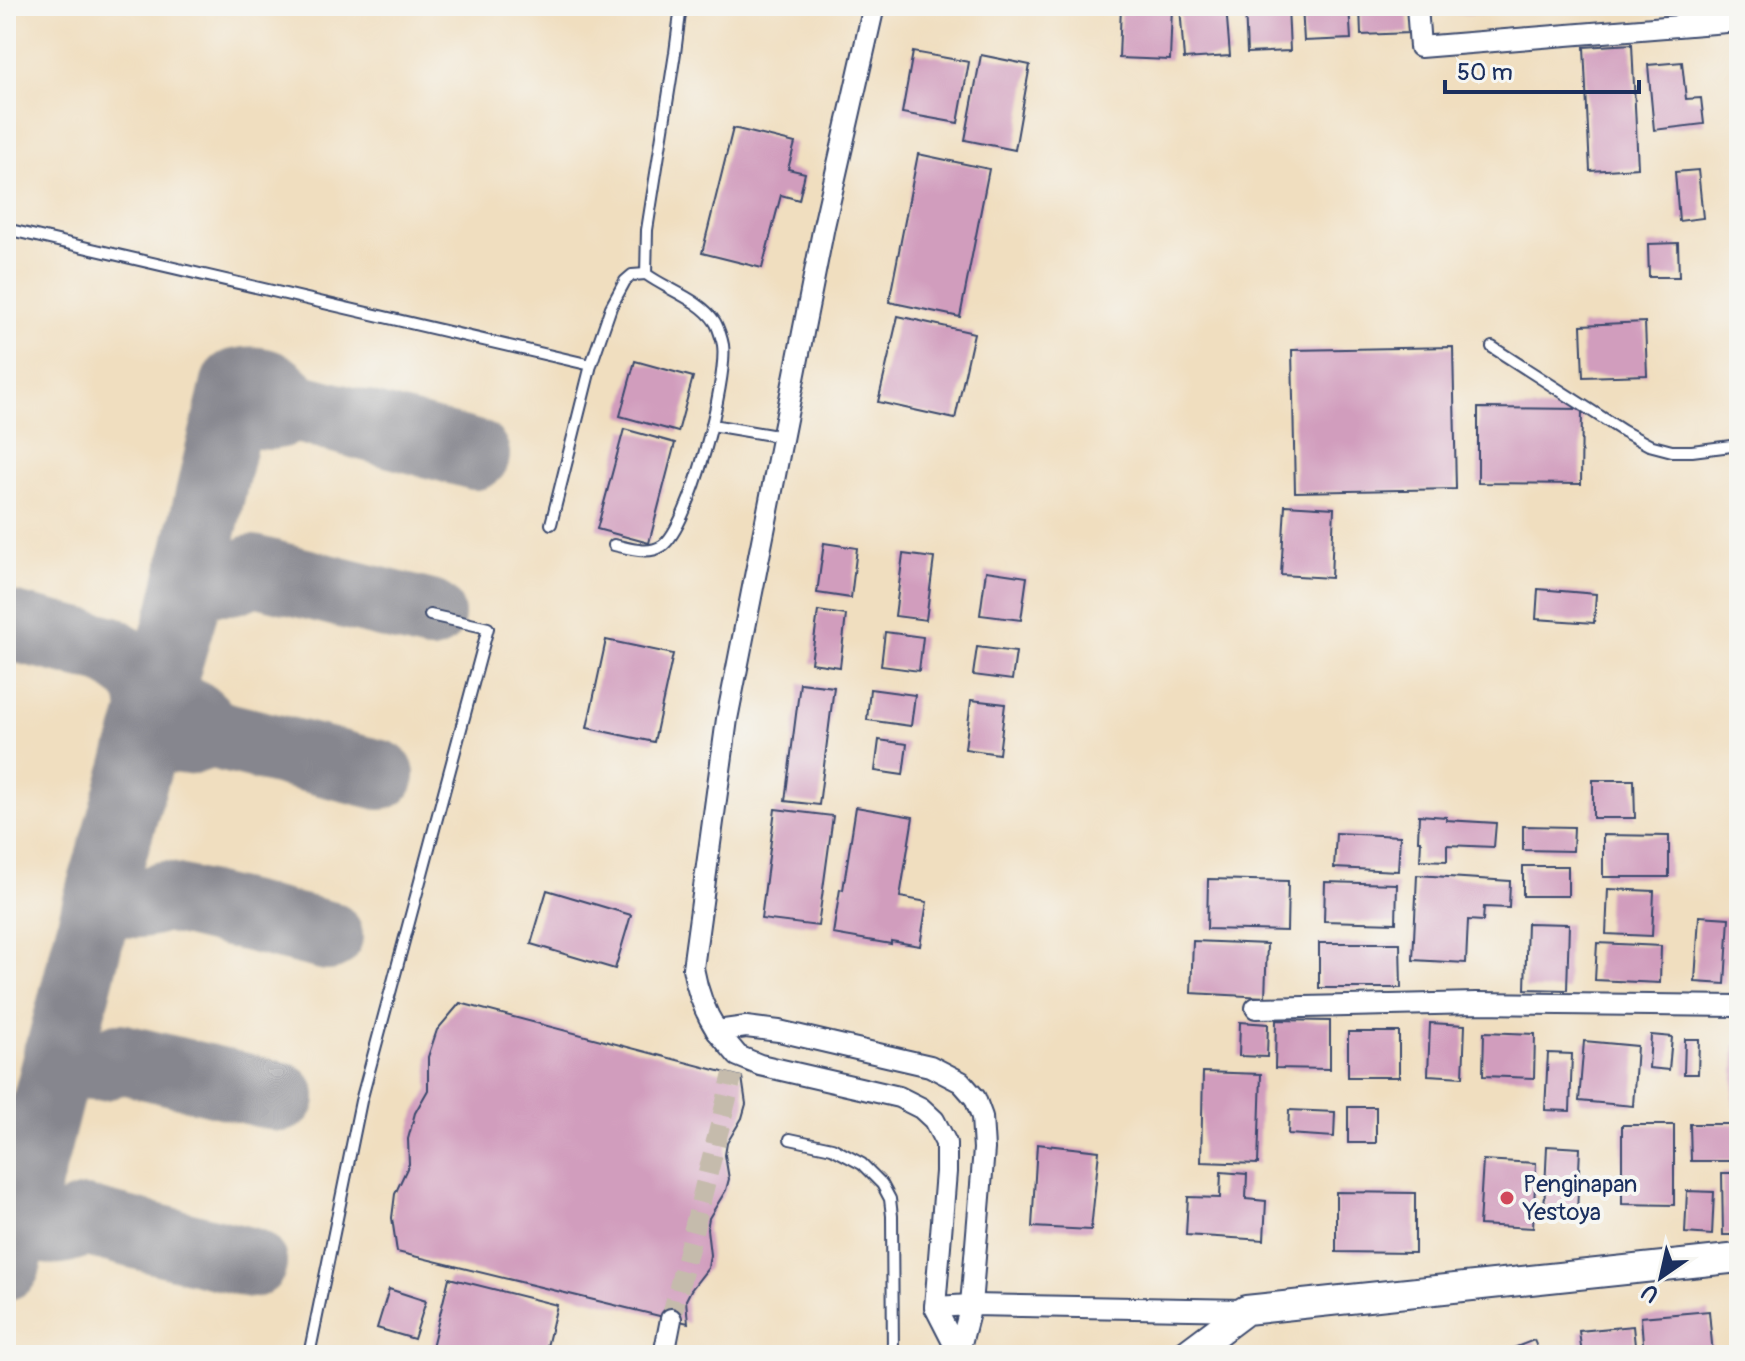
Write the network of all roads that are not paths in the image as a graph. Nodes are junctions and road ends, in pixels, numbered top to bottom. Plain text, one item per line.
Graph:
1 (681, 6) edge
2 (874, 6) edge
3 (1417, 6) edge
4 (1739, 21) edge
5 (6, 229) edge
6 (646, 274) junction
7 (1492, 347) dead end
8 (591, 365) junction
9 (712, 425) junction
10 (783, 437) junction
11 (1739, 445) edge
12 (551, 524) dead end
13 (614, 545) dead end
14 (430, 615) dead end
15 (1739, 1006) edge
16 (1256, 1008) dead end
17 (746, 1027) junction
18 (717, 1031) junction
19 (736, 1065) junction
20 (790, 1139) dead end
21 (1739, 1258) edge
22 (971, 1305) junction
23 (935, 1307) junction
24 (1246, 1310) junction
25 (671, 1319) tunnel mouth
26 (958, 1354) edge
27 (309, 1355) edge
28 (664, 1355) edge
29 (893, 1355) edge
30 (1186, 1355) edge

1 - 6 lane
2 - 10 street
3 - 4 street
5 - 8 lane
6 - 8 lane
6 - 9 lane
7 - 11 lane
8 - 12 lane
9 - 10 lane
9 - 13 lane
10 - 18 street
14 - 27 lane
15 - 16 street
17 - 18 street
17 - 19 street
17 - 22 street
18 - 19 street
19 - 23 street
20 - 29 lane
21 - 24 street
22 - 23 street
22 - 24 street
22 - 26 street
23 - 26 street
24 - 30 street
25 - 28 street

